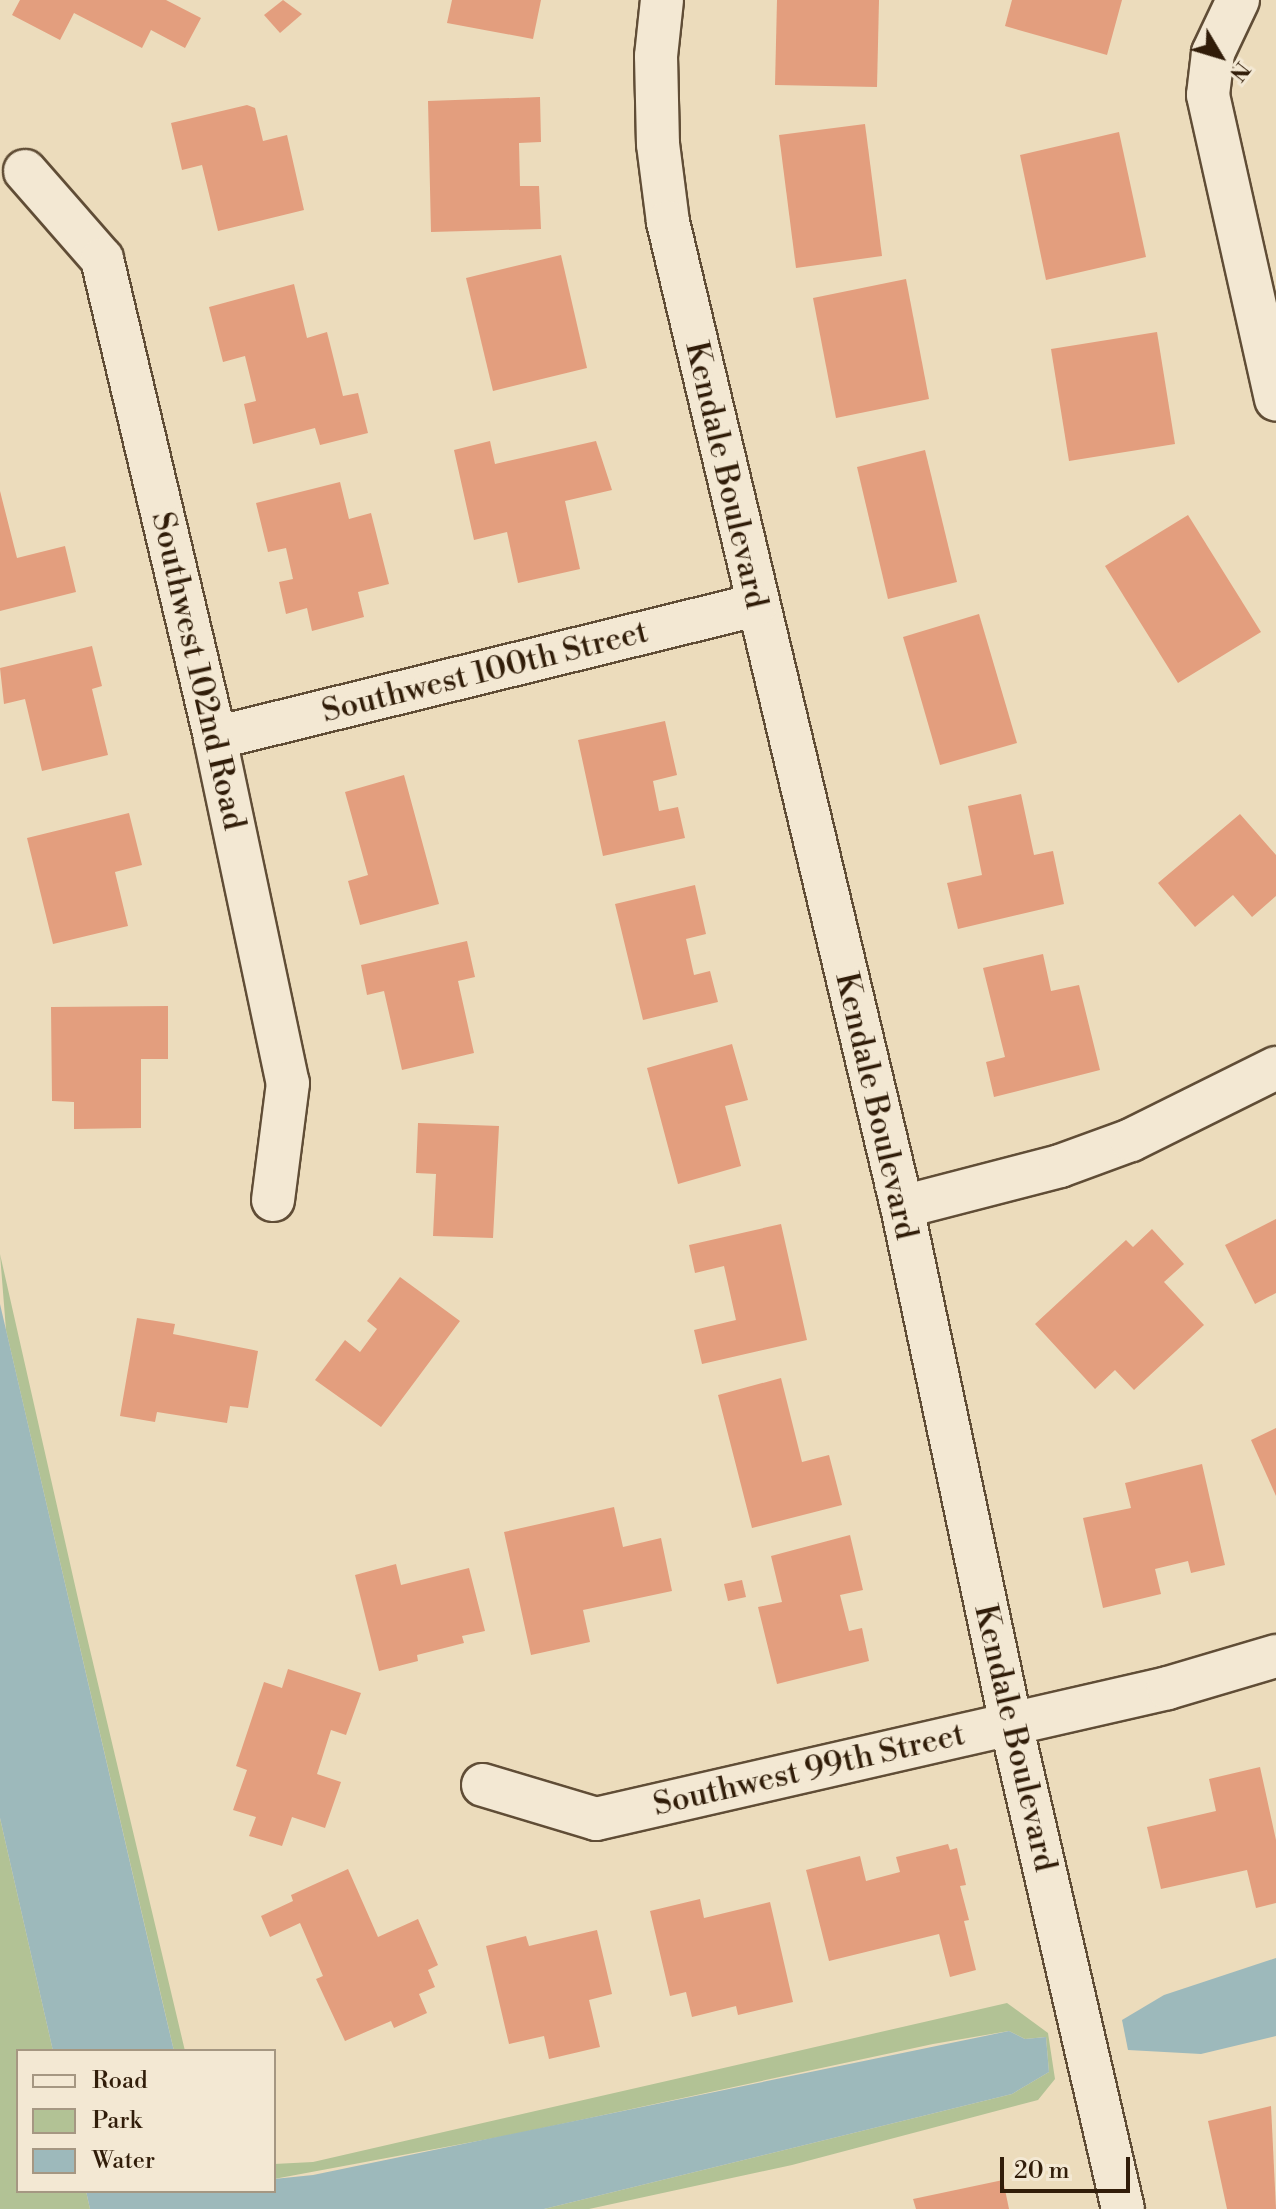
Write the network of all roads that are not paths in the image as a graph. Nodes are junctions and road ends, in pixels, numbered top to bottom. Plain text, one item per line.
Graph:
1 (662, 0) edge
2 (1238, 0) edge
3 (25, 171) dead end
4 (1276, 399) edge
5 (756, 605) junction
6 (215, 738) junction
7 (1276, 1068) edge
8 (273, 1200) dead end
9 (902, 1207) junction
10 (1276, 1656) edge
11 (1011, 1724) junction
12 (483, 1785) dead end
13 (1123, 2209) edge

1 - 5 street, Kendale Boulevard
2 - 4 street
3 - 6 street, Southwest 102nd Road
5 - 6 street, Southwest 100th Street
5 - 9 street, Kendale Boulevard
6 - 8 street, Southwest 102nd Road
7 - 9 street
9 - 11 street, Kendale Boulevard
10 - 11 street, Southwest 99th Street
11 - 12 street, Southwest 99th Street
11 - 13 street, Kendale Boulevard

